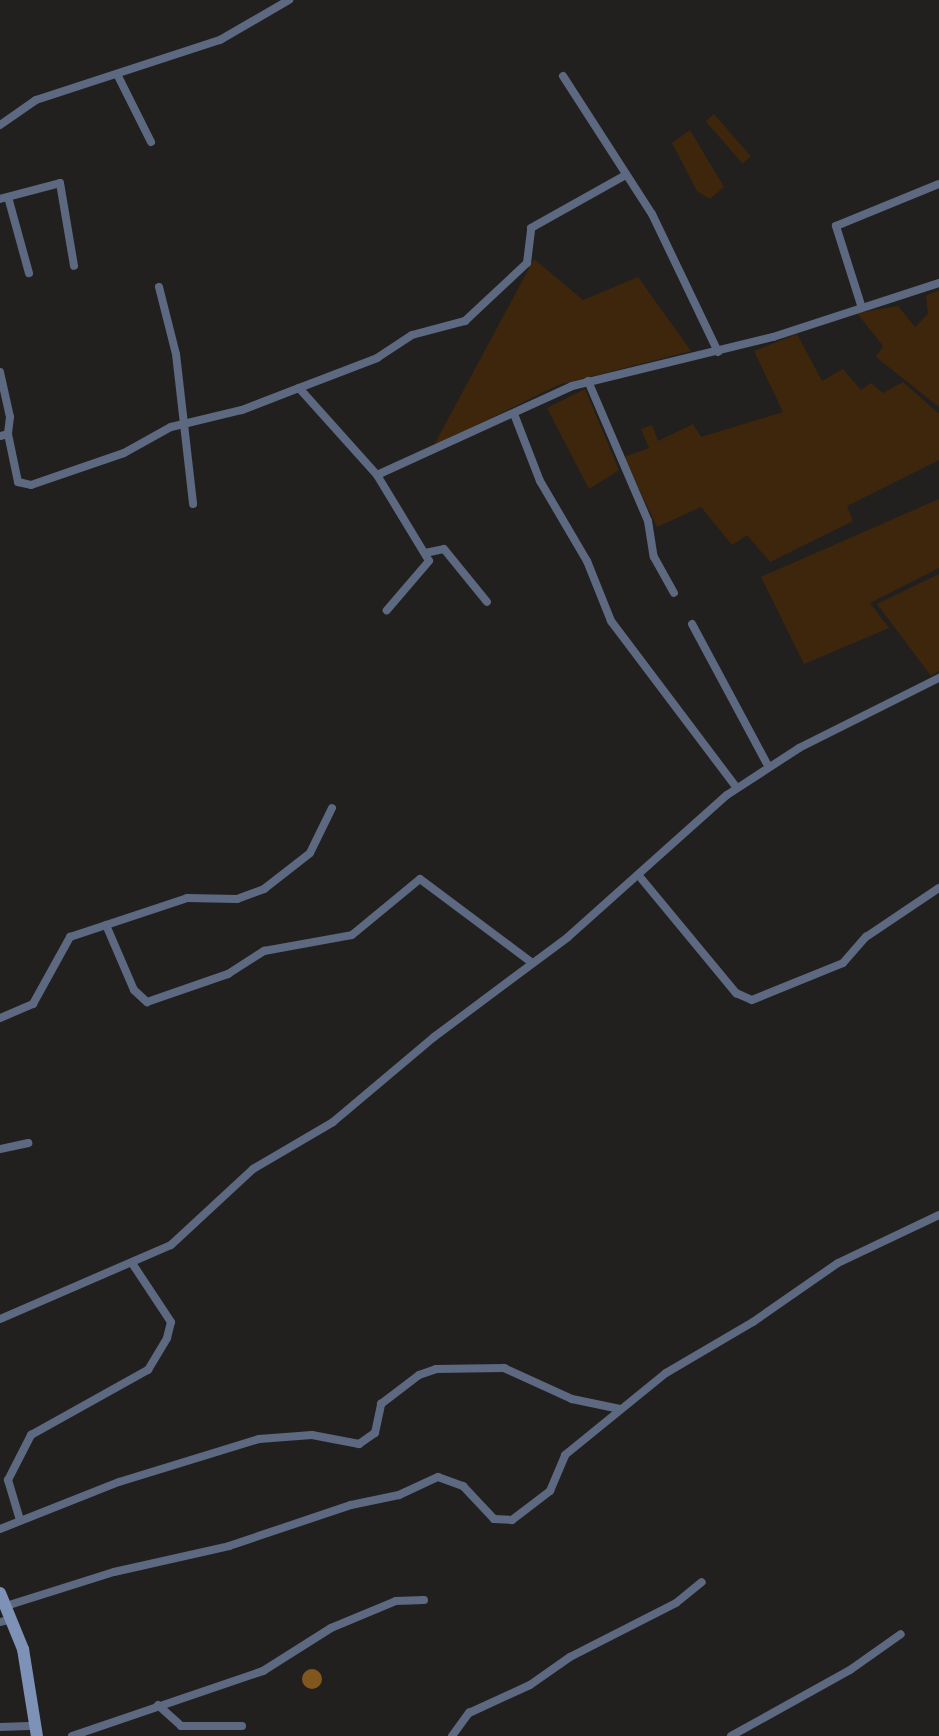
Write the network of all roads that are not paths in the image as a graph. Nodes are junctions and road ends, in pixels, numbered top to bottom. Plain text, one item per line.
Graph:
1 (289, 0) edge
2 (117, 74) junction
3 (563, 76) dead end
4 (0, 125) edge
5 (151, 142) dead end
6 (626, 175) junction
7 (939, 184) edge
8 (4, 198) edge
9 (74, 266) dead end
10 (29, 273) dead end
11 (939, 283) edge
12 (159, 287) dead end
13 (861, 305) junction
14 (718, 352) junction
15 (0, 372) edge
16 (588, 381) junction
17 (299, 388) junction
18 (514, 414) junction
19 (183, 423) junction
20 (4, 435) edge
21 (377, 475) junction
22 (193, 504) dead end
23 (425, 553) junction
24 (674, 593) dead end
25 (487, 602) dead end
26 (387, 610) dead end
27 (692, 624) dead end
28 (939, 678) edge
29 (768, 766) junction
30 (737, 788) junction
31 (332, 808) dead end
32 (640, 877) junction
33 (939, 888) edge
34 (106, 925) junction
35 (531, 962) junction
36 (0, 1018) edge
37 (28, 1143) dead end
38 (0, 1149) edge
39 (939, 1215) edge
40 (132, 1263) junction
41 (0, 1319) edge
42 (620, 1409) junction
43 (20, 1520) junction
44 (0, 1529) edge
45 (702, 1582) dead end
46 (3, 1599) edge
47 (424, 1600) dead end
48 (6, 1620) edge
49 (901, 1634) dead end
50 (158, 1705) junction
51 (242, 1726) dead end
52 (0, 1727) edge
53 (36, 1731) edge
54 (72, 1736) edge
55 (452, 1736) edge
56 (731, 1736) edge

1 - 2 street
2 - 4 street
2 - 5 street
3 - 6 street
6 - 14 street
6 - 17 street
7 - 13 street
8 - 9 street
8 - 10 street
11 - 13 street
12 - 19 street
13 - 14 street
14 - 16 street
15 - 20 street
16 - 18 street
16 - 24 street
17 - 19 street
17 - 21 street
18 - 21 street
18 - 30 street
19 - 20 street
19 - 22 street
21 - 23 street
23 - 25 street
23 - 26 street
27 - 29 street
28 - 29 street
29 - 30 street
30 - 32 street
31 - 34 street
32 - 33 street
32 - 35 street
34 - 35 street
34 - 36 street
35 - 40 street
37 - 38 street
39 - 42 street
40 - 41 street
40 - 43 street
42 - 43 street
42 - 46 street
43 - 44 street
45 - 55 street
46 - 48 street
47 - 50 street
48 - 53 street
49 - 56 street
50 - 51 street
50 - 54 street
52 - 53 street

